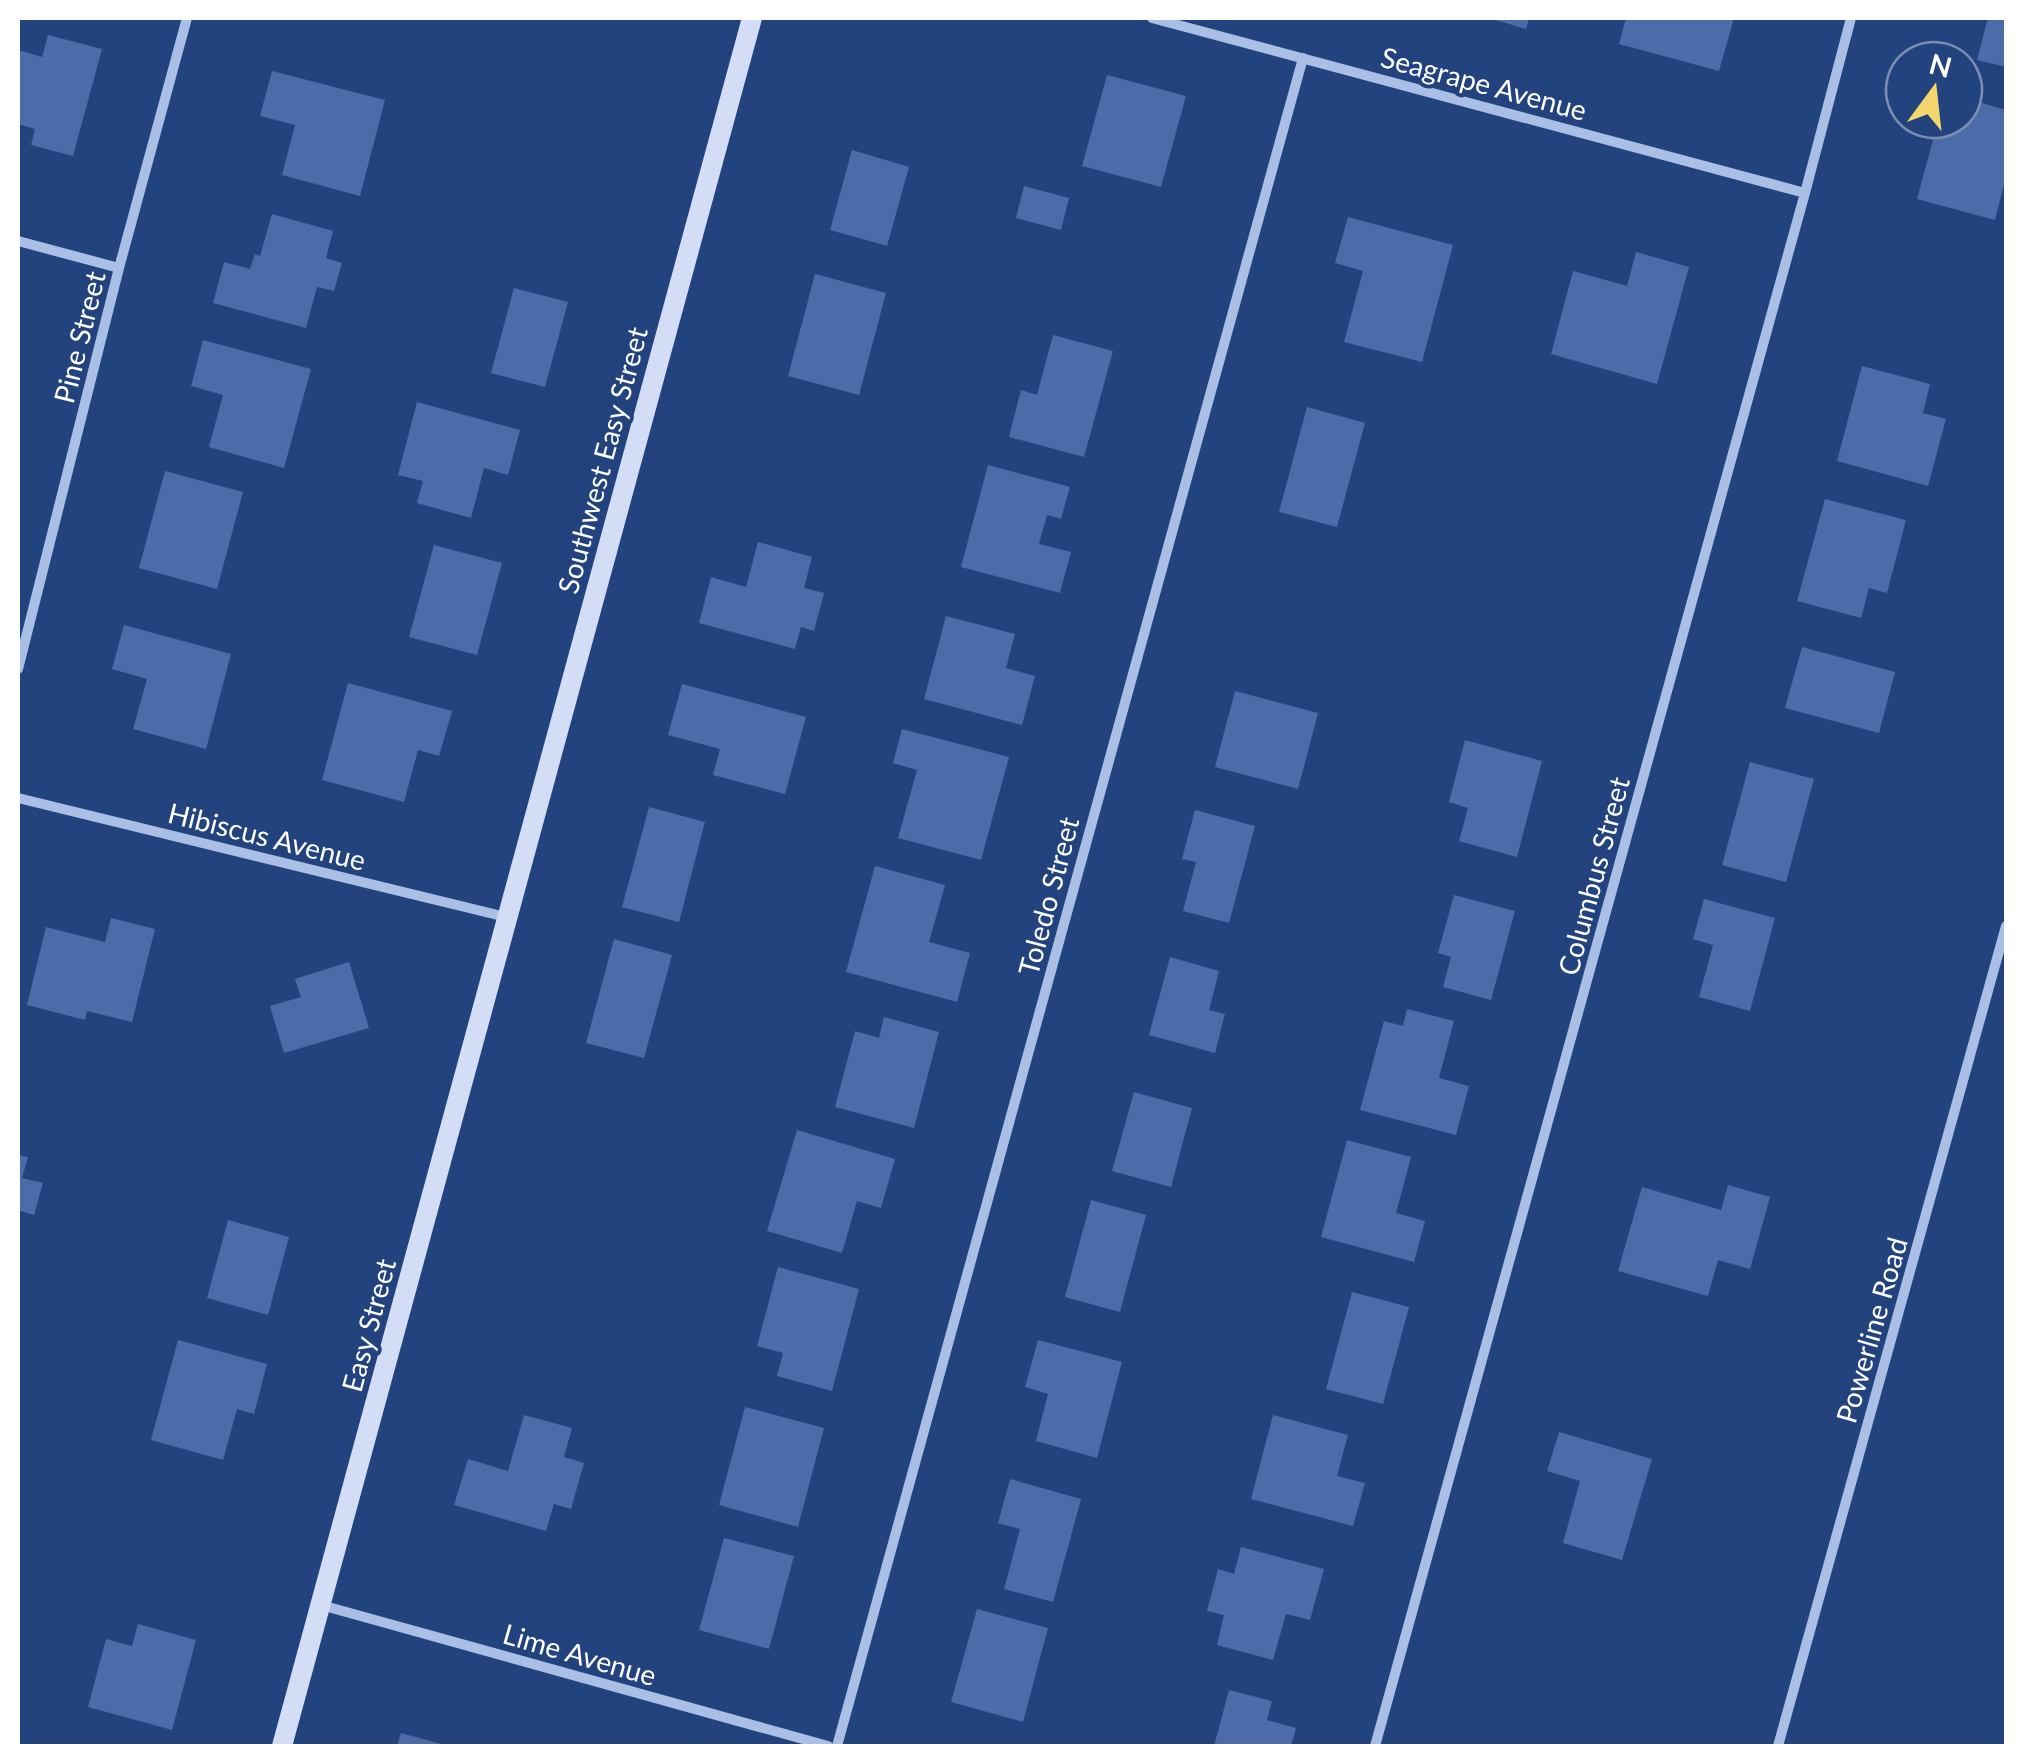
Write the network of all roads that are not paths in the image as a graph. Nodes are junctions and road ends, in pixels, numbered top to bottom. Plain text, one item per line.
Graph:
1 (187, 18) edge
2 (752, 18) edge
3 (1152, 18) edge
4 (1850, 18) edge
5 (1303, 58) junction
6 (1806, 193) junction
7 (18, 241) edge
8 (119, 268) junction
9 (18, 669) edge
10 (18, 798) edge
11 (506, 917) junction
12 (2006, 926) edge
13 (320, 1605) junction
14 (282, 1746) edge
15 (828, 1746) edge
16 (837, 1746) edge
17 (1375, 1746) edge
18 (1778, 1746) edge

1 - 8 street, Pine Street
2 - 11 street, Southwest Easy Street
3 - 5 street, Seagrape Avenue
4 - 6 street, Columbus Street
5 - 6 street, Seagrape Avenue
5 - 16 street, Toledo Street
6 - 17 street, Columbus Street
7 - 8 street
8 - 9 street, Pine Street
10 - 11 street, Hibiscus Avenue
11 - 13 street, Easy Street
12 - 18 street, Powerline Road
13 - 14 street, Easy Street
13 - 15 street, Lime Avenue

